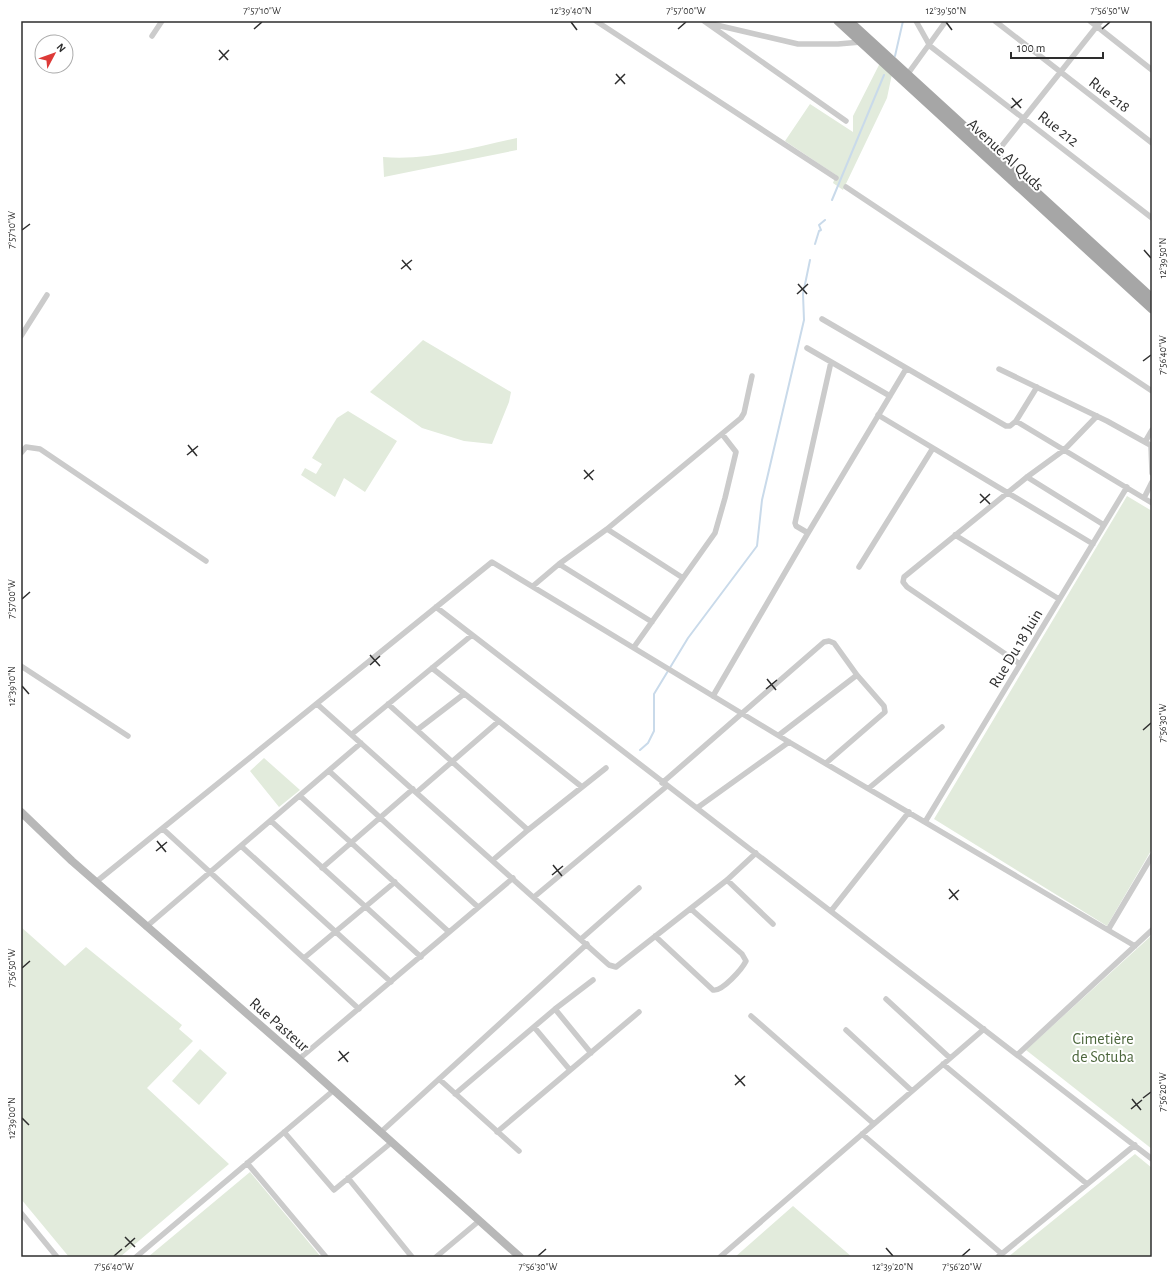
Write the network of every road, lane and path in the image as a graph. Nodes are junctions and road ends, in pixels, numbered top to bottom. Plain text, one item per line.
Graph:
1 (162, 21) edge
2 (596, 21) edge
3 (838, 21) edge
4 (849, 21) edge
5 (916, 21) edge
6 (946, 21) edge
7 (995, 21) edge
8 (1090, 21) edge
9 (1101, 21) edge
10 (706, 22) edge
11 (1097, 27) junction
12 (152, 36) dead end
13 (862, 42) junction
14 (930, 46) junction
15 (885, 59) junction
16 (896, 70) junction
17 (1152, 70) edge
18 (1061, 72) junction
19 (907, 75) junction
20 (1024, 118) junction
21 (846, 121) dead end
22 (1152, 143) edge
23 (993, 157) junction
24 (836, 178) dead end
25 (846, 187) dead end
26 (1152, 218) edge
27 (48, 295) dead end
28 (1152, 298) edge
29 (1152, 309) edge
30 (822, 319) dead end
31 (21, 336) edge
32 (807, 348) dead end
33 (831, 362) junction
34 (906, 368) junction
35 (999, 369) dead end
36 (752, 376) dead end
37 (1037, 387) junction
38 (1152, 391) edge
39 (890, 396) junction
40 (878, 415) junction
41 (1097, 416) junction
42 (1016, 421) junction
43 (1152, 430) edge
44 (722, 434) junction
45 (1145, 442) junction
46 (1152, 446) edge
47 (933, 448) junction
48 (1064, 450) junction
49 (21, 453) edge
50 (1152, 473) edge
51 (1027, 478) junction
52 (1152, 482) edge
53 (1126, 487) junction
54 (1008, 493) junction
55 (1144, 498) junction
56 (1152, 503) edge
57 (1104, 525) junction
58 (607, 529) junction
59 (808, 533) junction
60 (955, 535) junction
61 (1093, 544) junction
62 (206, 562) dead end
63 (559, 564) junction
64 (859, 567) dead end
65 (683, 578) junction
66 (533, 586) junction
67 (1059, 599) junction
68 (436, 608) junction
69 (652, 622) junction
70 (472, 635) junction
71 (634, 647) junction
72 (1020, 664) junction
73 (21, 666) edge
74 (432, 668) junction
75 (857, 675) junction
76 (464, 694) junction
77 (713, 696) junction
78 (317, 704) junction
79 (388, 704) junction
80 (742, 713) junction
81 (499, 721) junction
82 (942, 727) dead end
83 (417, 730) junction
84 (352, 734) junction
85 (779, 735) junction
86 (128, 736) dead end
87 (789, 742) junction
88 (362, 743) junction
89 (452, 762) junction
90 (826, 763) junction
91 (606, 768) dead end
92 (329, 771) junction
93 (664, 785) junction
94 (582, 787) junction
95 (869, 788) junction
96 (415, 791) junction
97 (300, 796) junction
98 (697, 808) junction
99 (21, 812) edge
100 (909, 812) junction
101 (381, 818) junction
102 (270, 821) junction
103 (925, 822) junction
104 (163, 829) junction
105 (528, 830) junction
106 (352, 843) junction
107 (241, 846) junction
108 (756, 853) junction
109 (1152, 856) edge
110 (493, 860) junction
111 (322, 868) junction
112 (210, 873) junction
113 (513, 878) junction
114 (727, 880) junction
115 (96, 882) junction
116 (395, 882) junction
117 (639, 888) dead end
118 (534, 897) junction
119 (366, 907) junction
120 (478, 907) junction
121 (691, 909) junction
122 (831, 911) junction
123 (773, 924) dead end
124 (146, 927) junction
125 (1108, 930) junction
126 (1152, 930) edge
127 (335, 932) junction
128 (449, 932) junction
129 (655, 936) junction
130 (581, 939) junction
131 (587, 944) junction
132 (1134, 946) junction
133 (421, 957) junction
134 (304, 958) junction
135 (593, 980) dead end
136 (391, 982) junction
137 (886, 1000) dead end
138 (359, 1009) junction
139 (555, 1009) junction
140 (639, 1012) dead end
141 (752, 1016) dead end
142 (534, 1027) junction
143 (984, 1029) junction
144 (846, 1030) dead end
145 (591, 1053) junction
146 (1017, 1055) junction
147 (950, 1058) junction
148 (299, 1059) junction
149 (943, 1064) junction
150 (570, 1070) junction
151 (439, 1079) junction
152 (334, 1090) junction
153 (912, 1091) junction
154 (455, 1094) junction
155 (874, 1124) junction
156 (284, 1132) junction
157 (381, 1132) junction
158 (497, 1132) junction
159 (862, 1134) junction
160 (392, 1142) junction
161 (1134, 1145) junction
162 (520, 1151) dead end
163 (1152, 1159) edge
164 (247, 1163) junction
165 (348, 1178) junction
166 (1087, 1184) junction
167 (21, 1213) edge
168 (479, 1221) junction
169 (1000, 1255) edge
170 (57, 1257) edge
171 (136, 1257) edge
172 (326, 1257) edge
173 (412, 1257) edge
174 (436, 1257) edge
175 (520, 1257) edge
176 (720, 1257) edge

1 - 12 street
2 - 24 street
3 - 13 main road, Avenue Al Quds
4 - 15 main road, Avenue Al Quds
5 - 14 street
6 - 14 street
7 - 18 street, Rue 218
8 - 11 street
9 - 11 street
10 - 13 street
10 - 21 street
11 - 17 street
11 - 18 street
13 - 15 main road, Avenue Al Quds
14 - 19 street
14 - 20 street, Rue 212
15 - 16 main road, Avenue Al Quds
16 - 19 main road, Avenue Al Quds
16 - 23 main road, Avenue Al Quds
18 - 20 street
18 - 22 street, Rue 218
19 - 23 main road, Avenue Al Quds
20 - 23 street
20 - 26 street, Rue 212
23 - 28 main road, Avenue Al Quds
23 - 29 main road, Avenue Al Quds
25 - 38 street
27 - 31 street
30 - 34 street
32 - 33 street
33 - 39 street
33 - 59 street
34 - 39 street
34 - 42 street
35 - 37 street
36 - 44 street
37 - 41 street
37 - 42 street
39 - 40 street
40 - 47 street
40 - 59 street
41 - 45 street
41 - 48 street
42 - 48 street
43 - 45 street
44 - 58 street
44 - 65 street
45 - 46 street
46 - 50 street
47 - 54 street
47 - 64 street
48 - 51 street
48 - 53 street
49 - 62 street
51 - 54 street
51 - 57 street
52 - 55 street
53 - 55 street
53 - 57 street, Rue Du 18 Juin
54 - 60 street
54 - 61 street
55 - 56 street
57 - 61 street, Rue Du 18 Juin
58 - 63 street
58 - 65 street
59 - 77 street
60 - 67 street
60 - 72 street
61 - 67 street, Rue Du 18 Juin
63 - 66 street
63 - 69 street
65 - 69 street
66 - 68 street
66 - 71 street
67 - 72 street, Rue Du 18 Juin
68 - 70 street
68 - 78 street
69 - 71 street
70 - 74 street
70 - 93 street
71 - 77 street
72 - 103 street, Rue Du 18 Juin
73 - 86 street
74 - 76 street
74 - 79 street
75 - 80 street
75 - 85 street
75 - 90 street
76 - 81 street
76 - 83 street
77 - 80 street
78 - 84 street
78 - 104 street
79 - 83 street
79 - 84 street
80 - 85 street
80 - 93 street
81 - 89 street
81 - 94 street
82 - 95 street
83 - 89 street
84 - 88 street
85 - 87 street
87 - 90 street
87 - 98 street
88 - 92 street
88 - 96 street
89 - 96 street
89 - 105 street
90 - 95 street
91 - 94 street
92 - 97 street
92 - 101 street
93 - 98 street
93 - 118 street
94 - 105 street
95 - 100 street
96 - 101 street
96 - 110 street
97 - 102 street
97 - 106 street
98 - 108 street
99 - 115 main road, Rue Pasteur
100 - 103 street
100 - 122 street
101 - 106 street
101 - 120 street
102 - 107 street
102 - 111 street
103 - 125 street
104 - 112 street
104 - 115 street
105 - 110 street
106 - 111 street
106 - 116 street
107 - 112 street
107 - 127 street
108 - 114 street
108 - 122 street
109 - 125 street
110 - 113 street
111 - 119 street
112 - 124 street
112 - 134 street
113 - 118 street
113 - 120 street
114 - 121 street
114 - 123 street
115 - 124 main road, Rue Pasteur
116 - 119 street
116 - 128 street
117 - 130 street
118 - 130 street
119 - 127 street
119 - 133 street
120 - 128 street
121 - 129 street
121 - 129 street
122 - 143 street
124 - 148 main road, Rue Pasteur
125 - 132 street
126 - 132 street
127 - 134 street
127 - 136 street
128 - 133 street
129 - 131 street
130 - 131 street
131 - 151 street
132 - 146 street
133 - 136 street
134 - 138 street
135 - 139 street
136 - 138 street
137 - 147 street
138 - 148 street
139 - 142 street
139 - 145 street
140 - 145 street
141 - 155 street
142 - 150 street
142 - 154 street
143 - 146 street
143 - 147 street
144 - 153 street
145 - 150 street
146 - 161 street
147 - 149 street
148 - 152 main road, Rue Pasteur
149 - 153 street
149 - 166 street
150 - 158 street
151 - 154 street
151 - 157 street
152 - 156 street
152 - 157 main road, Rue Pasteur
153 - 155 street
154 - 158 street
155 - 159 street
156 - 164 street
156 - 165 street
157 - 160 main road, Rue Pasteur
158 - 162 street
159 - 169 street
159 - 176 street
160 - 165 street
160 - 168 main road, Rue Pasteur
161 - 163 street
161 - 166 street
164 - 171 street
164 - 172 street
165 - 173 street
166 - 169 street
167 - 170 street
168 - 174 street
168 - 175 main road, Rue Pasteur

